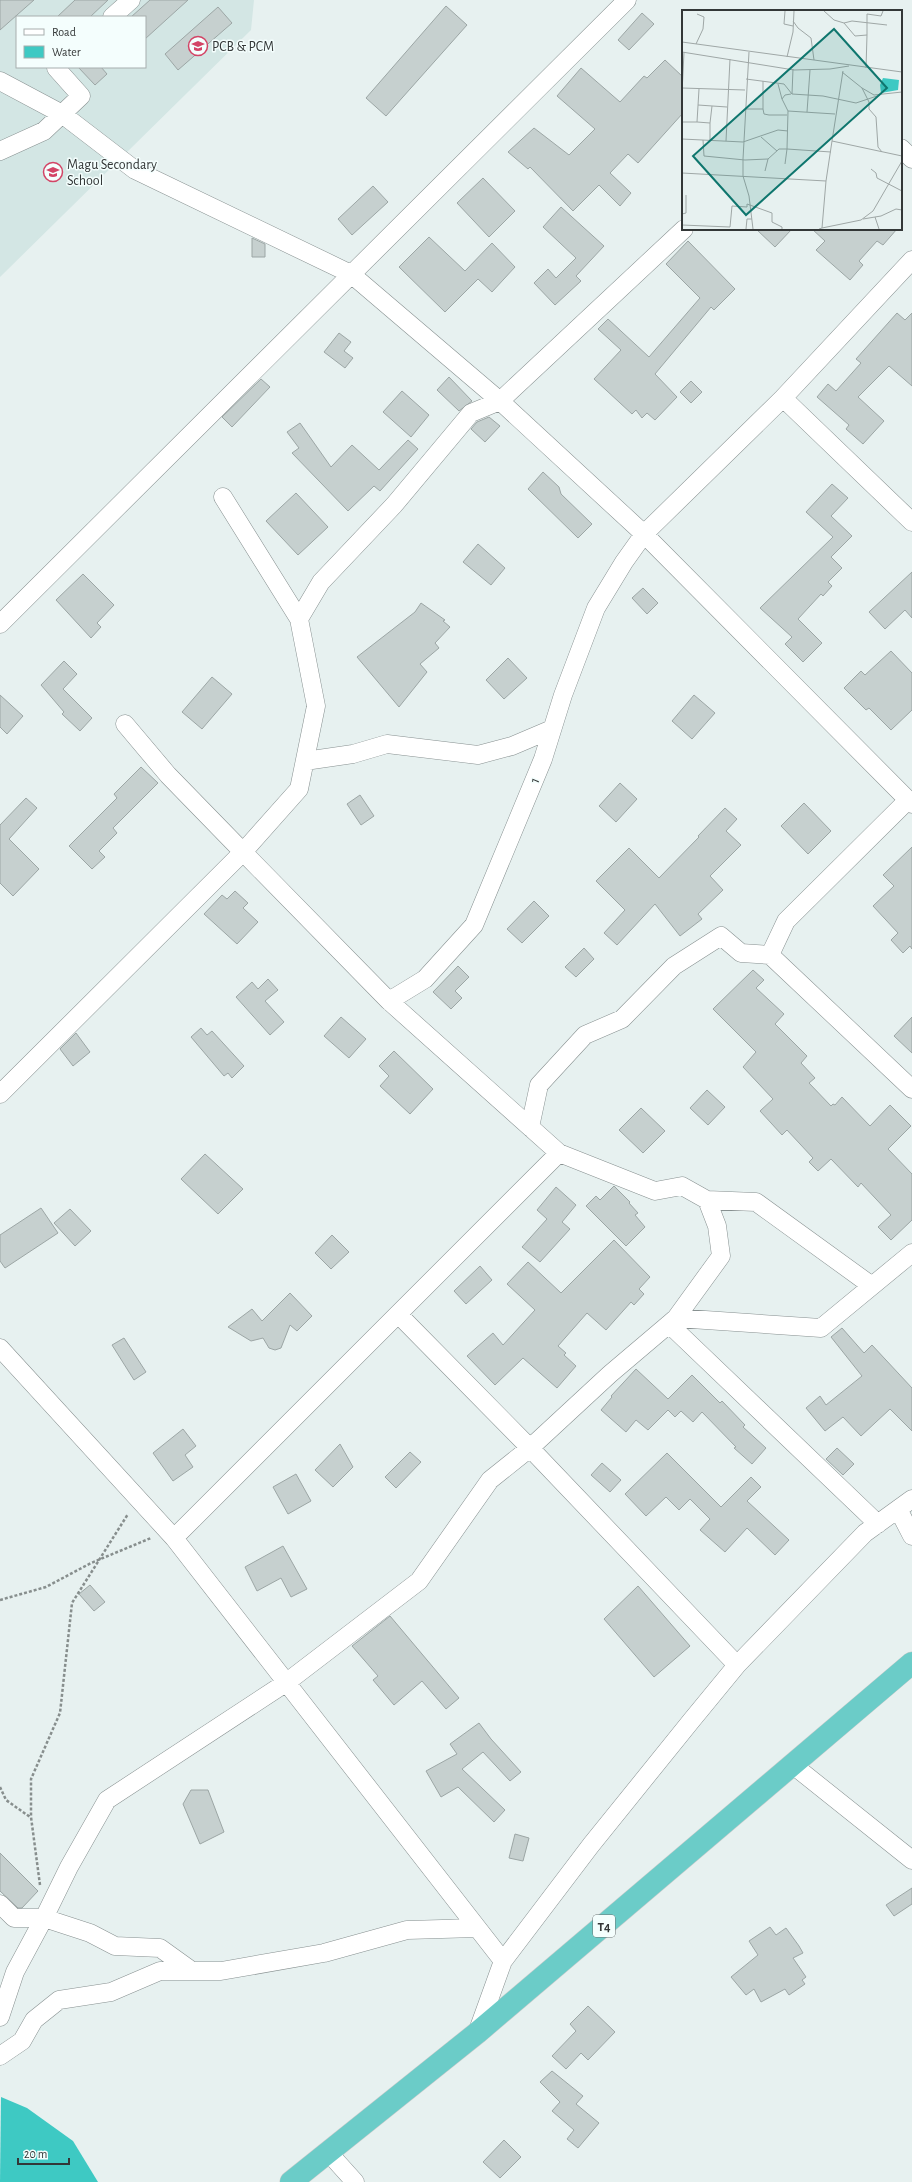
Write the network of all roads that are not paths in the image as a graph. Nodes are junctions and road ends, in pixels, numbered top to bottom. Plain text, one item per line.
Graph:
1 (131, 0) edge
2 (627, 0) edge
3 (113, 16) edge
4 (56, 68) edge
5 (0, 81) edge
6 (62, 114) junction
7 (902, 149) edge
8 (0, 151) edge
9 (912, 159) edge
10 (683, 230) edge
11 (912, 261) edge
12 (351, 274) junction
13 (782, 398) junction
14 (500, 401) junction
15 (223, 497) dead end
16 (912, 522) edge
17 (644, 534) junction
18 (299, 619) junction
19 (0, 624) edge
20 (125, 724) dead end
21 (552, 729) junction
22 (305, 761) junction
23 (910, 802) edge
24 (243, 852) junction
25 (770, 955) junction
26 (389, 1001) junction
27 (912, 1089) edge
28 (0, 1094) edge
29 (530, 1127) junction
30 (559, 1153) junction
31 (707, 1200) junction
32 (912, 1253) edge
33 (872, 1286) junction
34 (399, 1315) junction
35 (673, 1321) junction
36 (0, 1348) edge
37 (530, 1448) junction
38 (905, 1504) edge
39 (878, 1524) junction
40 (171, 1534) junction
41 (912, 1536) edge
42 (912, 1663) edge
43 (737, 1665) junction
44 (287, 1682) junction
45 (793, 1765) junction
46 (912, 1860) edge
47 (0, 1904) edge
48 (44, 1918) junction
49 (478, 1928) junction
50 (503, 1961) junction
51 (192, 1971) junction
52 (0, 2017) edge
53 (477, 2033) junction
54 (0, 2056) edge
55 (328, 2152) junction
56 (291, 2182) edge
57 (355, 2182) edge

1 - 3 street
2 - 12 street
4 - 6 street
5 - 6 street
6 - 8 street
6 - 12 street
7 - 9 street
10 - 14 street
11 - 13 street, 1
12 - 14 street
12 - 19 street
13 - 16 street
13 - 17 street, 1
14 - 17 street
14 - 18 street
15 - 18 street
17 - 21 street, 1
17 - 23 street
18 - 22 street
20 - 24 street
21 - 22 street
21 - 26 street, 1
22 - 24 street
23 - 25 street
24 - 26 street
24 - 28 street
25 - 27 street
25 - 29 street
26 - 29 street
29 - 30 street
30 - 31 street
30 - 34 street
31 - 33 street
31 - 35 street
32 - 33 street
33 - 35 street
34 - 37 street
34 - 40 street
35 - 37 street
35 - 39 street
36 - 40 street
37 - 43 street
37 - 44 street
38 - 39 street
38 - 41 street
39 - 43 street
40 - 44 street
42 - 45 highway, T4
43 - 50 street
44 - 48 street
44 - 49 street
45 - 46 street
45 - 53 highway, T4
47 - 48 street
48 - 51 street
48 - 52 street
49 - 50 street
49 - 51 street
50 - 53 street
51 - 54 street
53 - 55 highway, T4
55 - 56 highway, T4
55 - 57 street

